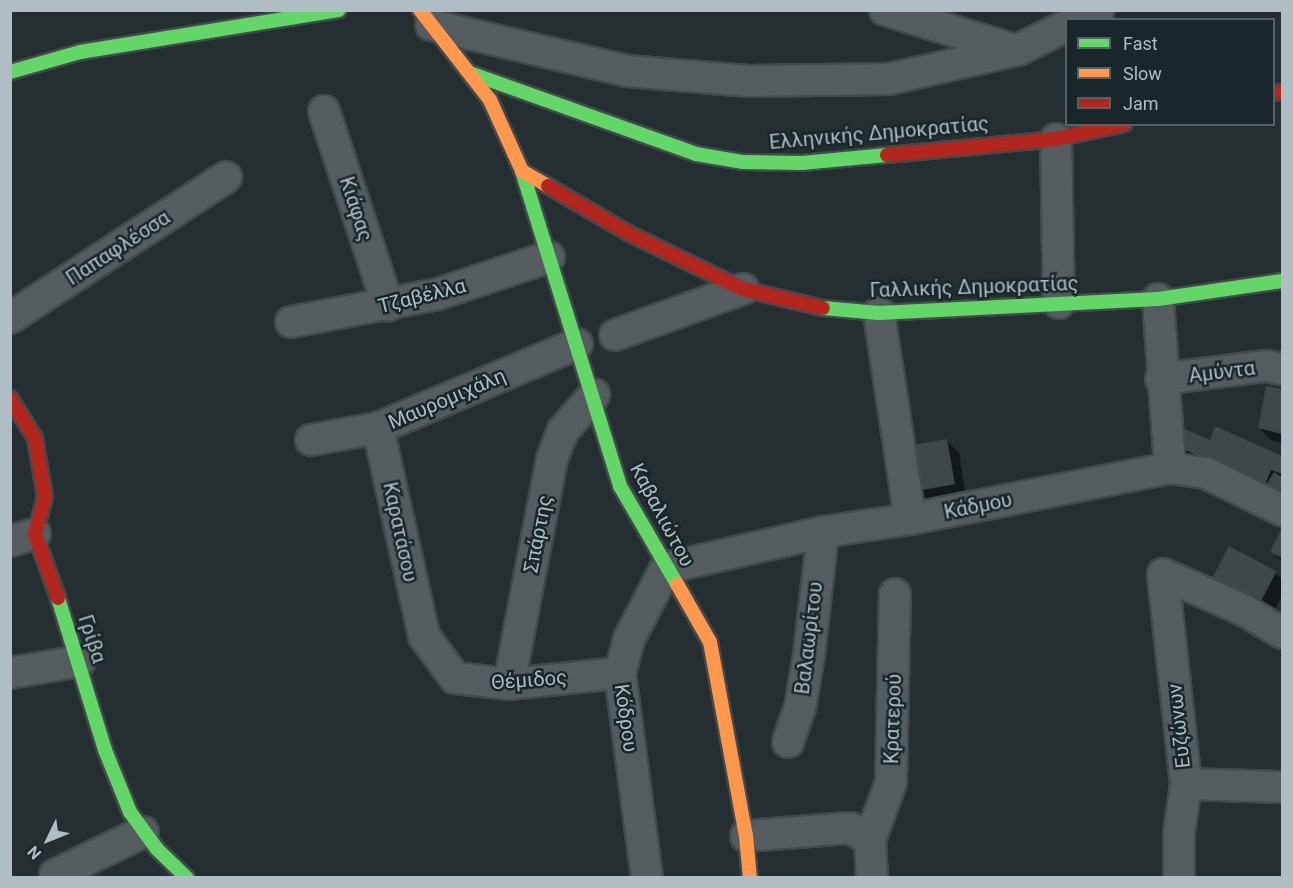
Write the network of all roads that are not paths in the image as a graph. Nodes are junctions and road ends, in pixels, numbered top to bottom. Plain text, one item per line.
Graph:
1 (339, 10) edge
2 (885, 10) edge
3 (1099, 10) edge
4 (425, 18) edge
5 (1084, 18) edge
6 (1065, 26) edge
7 (1018, 50) junction
8 (10, 72) edge
9 (470, 73) junction
10 (324, 111) dead end
11 (1115, 126) edge
12 (1056, 139) junction
13 (522, 171) junction
14 (226, 177) dead end
15 (549, 257) junction
16 (1282, 281) edge
17 (743, 289) junction
18 (1158, 299) junction
19 (1059, 303) junction
20 (388, 306) junction
21 (879, 313) junction
22 (10, 318) edge
23 (291, 322) dead end
24 (615, 335) dead end
25 (577, 344) junction
26 (1282, 369) edge
27 (1161, 379) junction
28 (594, 395) junction
29 (10, 398) edge
30 (378, 428) junction
31 (311, 440) dead end
32 (1170, 468) junction
33 (1282, 510) edge
34 (910, 519) junction
35 (823, 532) junction
36 (23, 537) edge
37 (666, 568) junction
38 (895, 594) dead end
39 (1282, 633) edge
40 (424, 636) joint
41 (80, 661) junction
42 (10, 673) edge
43 (620, 673) junction
44 (509, 684) junction
45 (788, 742) dead end
46 (1186, 784) junction
47 (1282, 787) edge
48 (143, 832) junction
49 (747, 836) junction
50 (870, 840) junction
51 (56, 876) edge
52 (187, 878) edge
53 (647, 878) edge
54 (750, 878) edge
55 (872, 878) edge
56 (1179, 878) edge

1 - 8 street
2 - 7 street
3 - 5 street
4 - 7 street
4 - 9 street
6 - 7 street
9 - 12 street, Ελληνικής Δημοκρατίας
9 - 13 street
10 - 20 street, Κιάφας
11 - 12 street, Ελληνικής Δημοκρατίας
12 - 19 street
13 - 15 street, Καβαλιώτου
13 - 17 street, Γαλλικής Δημοκρατίας
14 - 22 street, Παπαφλέσσα
15 - 20 street, Τζαβέλλα
15 - 25 street, Καβαλιώτου
16 - 18 street, Γαλλικής Δημοκρατίας
17 - 21 street, Γαλλικής Δημοκρατίας
17 - 24 street
18 - 19 street, Γαλλικής Δημοκρατίας
18 - 27 street
19 - 21 street, Γαλλικής Δημοκρατίας
20 - 23 street, Τζαβέλλα
21 - 34 street
25 - 28 street, Καβαλιώτου
25 - 30 street, Μαυρομιχάλη
26 - 27 street, Αμύντα
27 - 32 street
28 - 37 street, Καβαλιώτου
28 - 44 street, Σπάρτης
29 - 36 street, Γρίβα
30 - 31 street, Μαυρομιχάλη
30 - 40 street, Καρατάσου
32 - 33 street, Κάδμου
32 - 34 street, Κάδμου
34 - 35 street, Κάδμου
35 - 37 street, Κάδμου
35 - 45 street, Βαλαωρίτου
36 - 41 street, Γρίβα
37 - 43 street, Κόδρου
37 - 49 street, Καβαλιώτου
38 - 50 street, Κρατερού
39 - 46 street, Ευζώνων
40 - 44 street, Θέμιδος
41 - 42 street
41 - 48 street, Γρίβα
43 - 44 street, Θέμιδος
43 - 53 street, Κόδρου
46 - 47 street
46 - 56 street, Ευζώνων
48 - 51 street
48 - 52 street, Γρίβα
49 - 50 street
49 - 54 street, Καβαλιώτου
50 - 55 street

